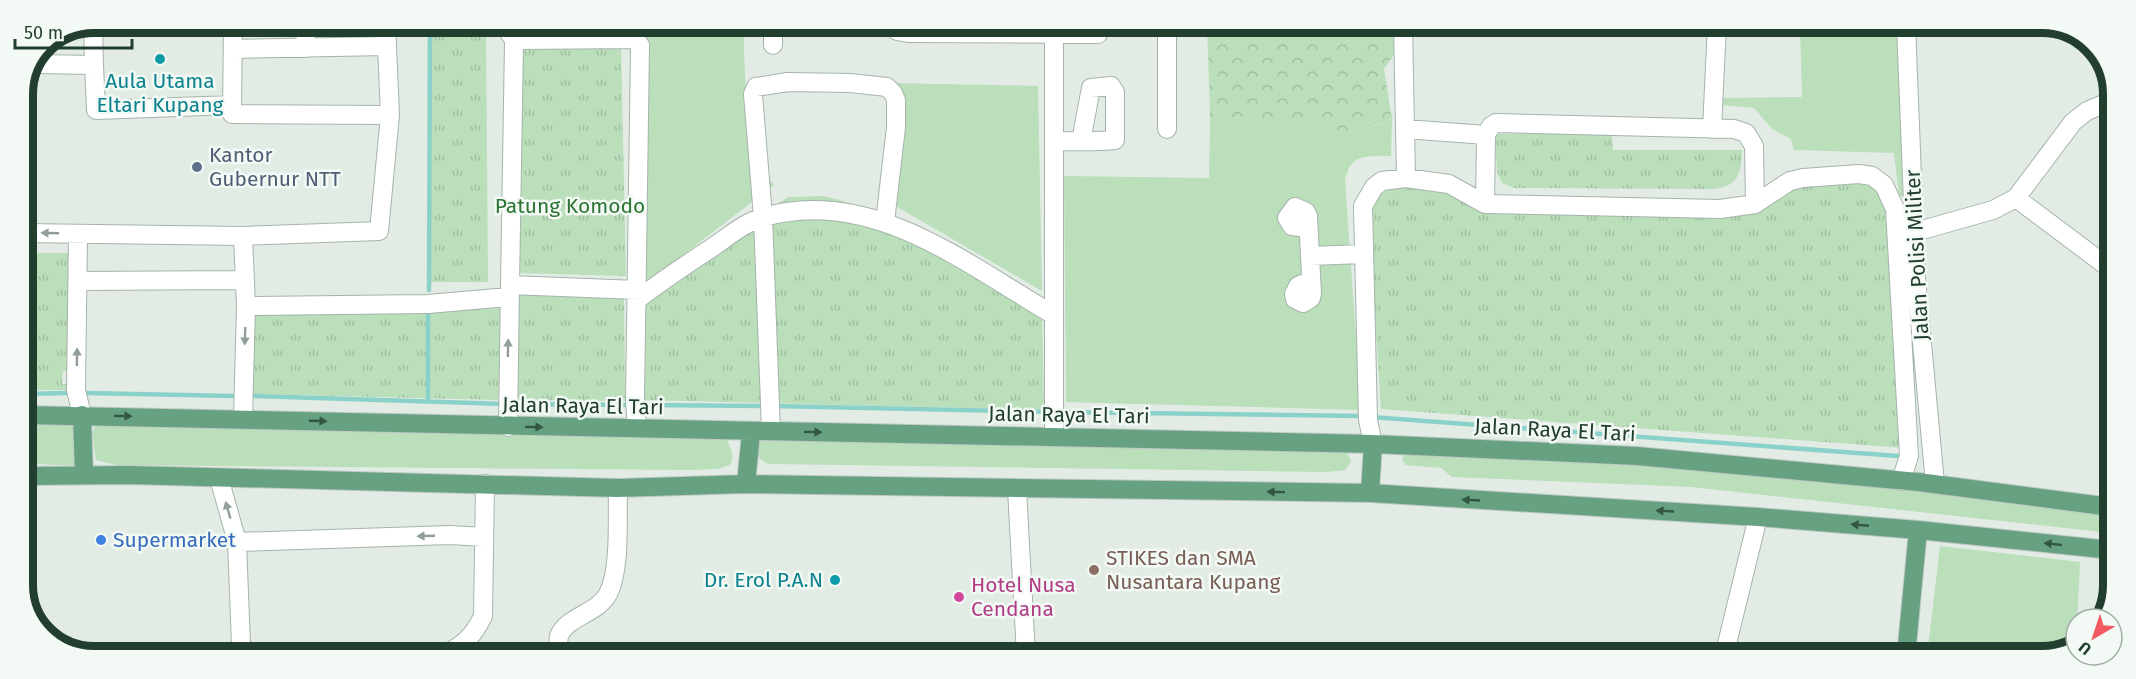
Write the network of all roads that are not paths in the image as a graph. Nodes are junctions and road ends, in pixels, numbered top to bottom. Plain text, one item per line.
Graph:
1 (93, 33) edge
2 (233, 33) edge
3 (305, 33) edge
4 (386, 33) edge
5 (509, 33) edge
6 (610, 33) edge
7 (635, 33) edge
8 (773, 33) edge
9 (1054, 33) edge
10 (1089, 33) edge
11 (1167, 33) edge
12 (1404, 33) edge
13 (1717, 33) edge
14 (1906, 33) edge
15 (1098, 34) dead end
16 (515, 41) junction
17 (773, 45) dead end
18 (387, 46) junction
19 (306, 48) junction
20 (234, 49) junction
21 (41, 64) edge
22 (94, 65) junction
23 (2103, 104) edge
24 (232, 105) junction
25 (390, 115) junction
26 (1167, 129) dead end
27 (1405, 129) junction
28 (1712, 129) junction
29 (1486, 135) junction
30 (1054, 141) junction
31 (1081, 141) dead end
32 (1406, 178) junction
33 (2016, 198) junction
34 (1485, 204) junction
35 (1755, 204) junction
36 (1308, 216) dead end
37 (762, 217) junction
38 (885, 222) junction
39 (33, 232) edge
40 (1915, 232) junction
41 (78, 234) junction
42 (243, 236) junction
43 (1363, 254) junction
44 (1310, 256) junction
45 (2103, 263) edge
46 (244, 280) junction
47 (78, 281) junction
48 (509, 291) junction
49 (1312, 293) dead end
50 (638, 295) junction
51 (246, 306) junction
52 (1054, 315) junction
53 (33, 415) edge
54 (82, 415) junction
55 (243, 418) junction
56 (771, 422) junction
57 (508, 427) junction
58 (638, 429) junction
59 (1054, 431) junction
60 (751, 433) junction
61 (1373, 444) junction
62 (84, 475) junction
63 (48, 476) junction
64 (33, 477) edge
65 (219, 478) junction
66 (33, 480) edge
67 (1901, 481) junction
68 (485, 484) junction
69 (746, 484) junction
70 (1935, 484) junction
71 (618, 488) junction
72 (1017, 489) junction
73 (1370, 494) junction
74 (2103, 506) edge
75 (1758, 517) junction
76 (1918, 530) junction
77 (484, 537) junction
78 (237, 542) junction
79 (2103, 549) edge
80 (242, 646) edge
81 (461, 646) edge
82 (559, 646) edge
83 (1026, 646) edge
84 (1726, 646) edge
85 (1907, 646) edge

1 - 22 street
2 - 20 street
3 - 19 street
4 - 18 street
5 - 16 street
6 - 16 street
7 - 50 street
8 - 17 street
9 - 30 street
10 - 15 street
11 - 26 street
12 - 27 street
13 - 28 street
14 - 40 street, Jalan Polisi Militer
16 - 48 street
18 - 19 street
18 - 25 street
19 - 20 street
20 - 24 street
21 - 22 street
22 - 24 street
23 - 33 street
24 - 25 street
25 - 42 street
27 - 29 street
27 - 32 street
28 - 29 street
28 - 35 street
29 - 34 street
30 - 31 street
30 - 52 street
32 - 34 street
32 - 43 street
33 - 40 street
33 - 45 street
34 - 35 street
35 - 67 street
36 - 44 street
37 - 38 street
37 - 38 street
37 - 50 street
37 - 56 street
38 - 52 street
41 -> 39 street
40 - 70 street, Jalan Polisi Militer
41 - 42 street
41 - 47 street
42 - 46 street
43 - 44 street
43 - 61 street
44 - 49 street
46 - 47 street
46 - 51 street
54 -> 47 street
48 - 50 street
48 - 51 street
57 -> 48 street
50 - 58 street
51 -> 55 street
52 - 59 street
53 - 54 main road, Jalan Raya El Tari
54 -> 55 main road, Jalan Raya El Tari
54 - 62 main road
55 -> 57 main road, Jalan Raya El Tari
56 -> 59 main road, Jalan Raya El Tari
56 - 60 main road, Jalan Raya El Tari
57 -> 58 main road, Jalan Raya El Tari
58 - 60 main road, Jalan Raya El Tari
59 - 61 main road, Jalan Raya El Tari
60 - 69 main road
61 - 67 main road, Jalan Raya El Tari
61 - 73 main road
62 - 63 main road
62 - 65 main road
63 - 64 main road
63 - 66 main road
65 - 68 main road
78 -> 65 street
67 - 70 main road, Jalan Raya El Tari
68 - 71 main road
68 - 77 street
69 - 71 main road
69 - 72 main road
70 - 74 main road, Jalan Raya El Tari
71 - 82 street
73 -> 72 main road
72 - 83 street
75 -> 73 main road
76 -> 75 main road
75 - 84 street
79 -> 76 main road
76 - 85 main road
77 -> 78 street
77 - 81 street
78 - 80 street

